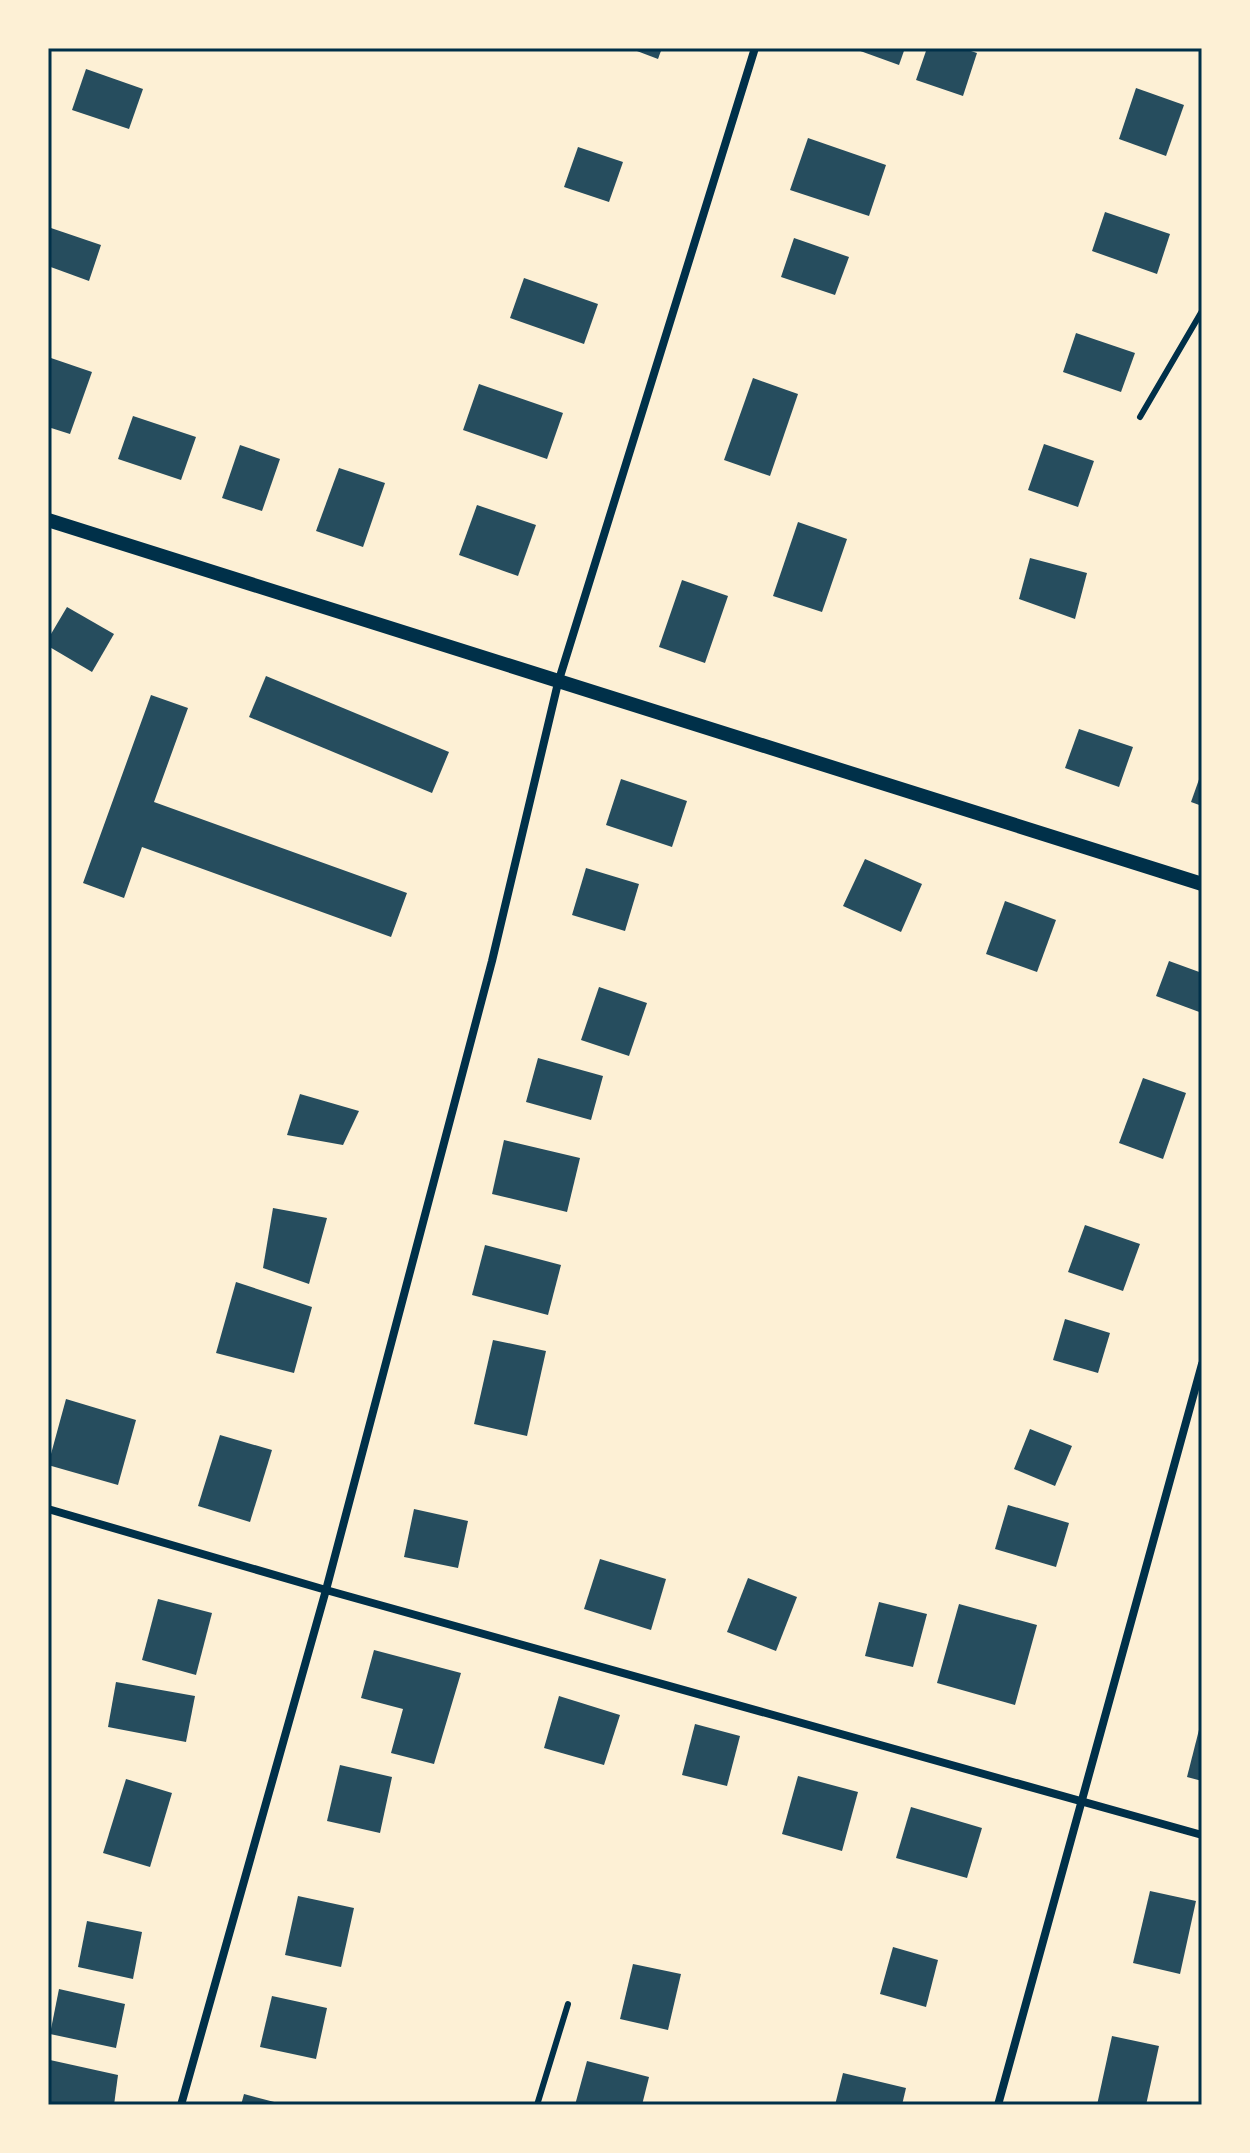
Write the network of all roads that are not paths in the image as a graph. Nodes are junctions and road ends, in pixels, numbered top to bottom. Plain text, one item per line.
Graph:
1 (755, 48) edge
2 (1202, 311) edge
3 (1140, 417) dead end
4 (48, 520) edge
5 (558, 683) junction
6 (1202, 884) edge
7 (1202, 1364) edge
8 (48, 1509) edge
9 (326, 1590) junction
10 (1083, 1802) junction
11 (1202, 1835) edge
12 (568, 2004) dead end
13 (181, 2105) edge
14 (537, 2105) edge
15 (998, 2105) edge

1 - 5 street
2 - 3 lane
4 - 5 street
5 - 6 street
5 - 9 street
7 - 10 street
8 - 9 street
9 - 10 street
9 - 13 street
10 - 11 street
10 - 15 street
12 - 14 lane

